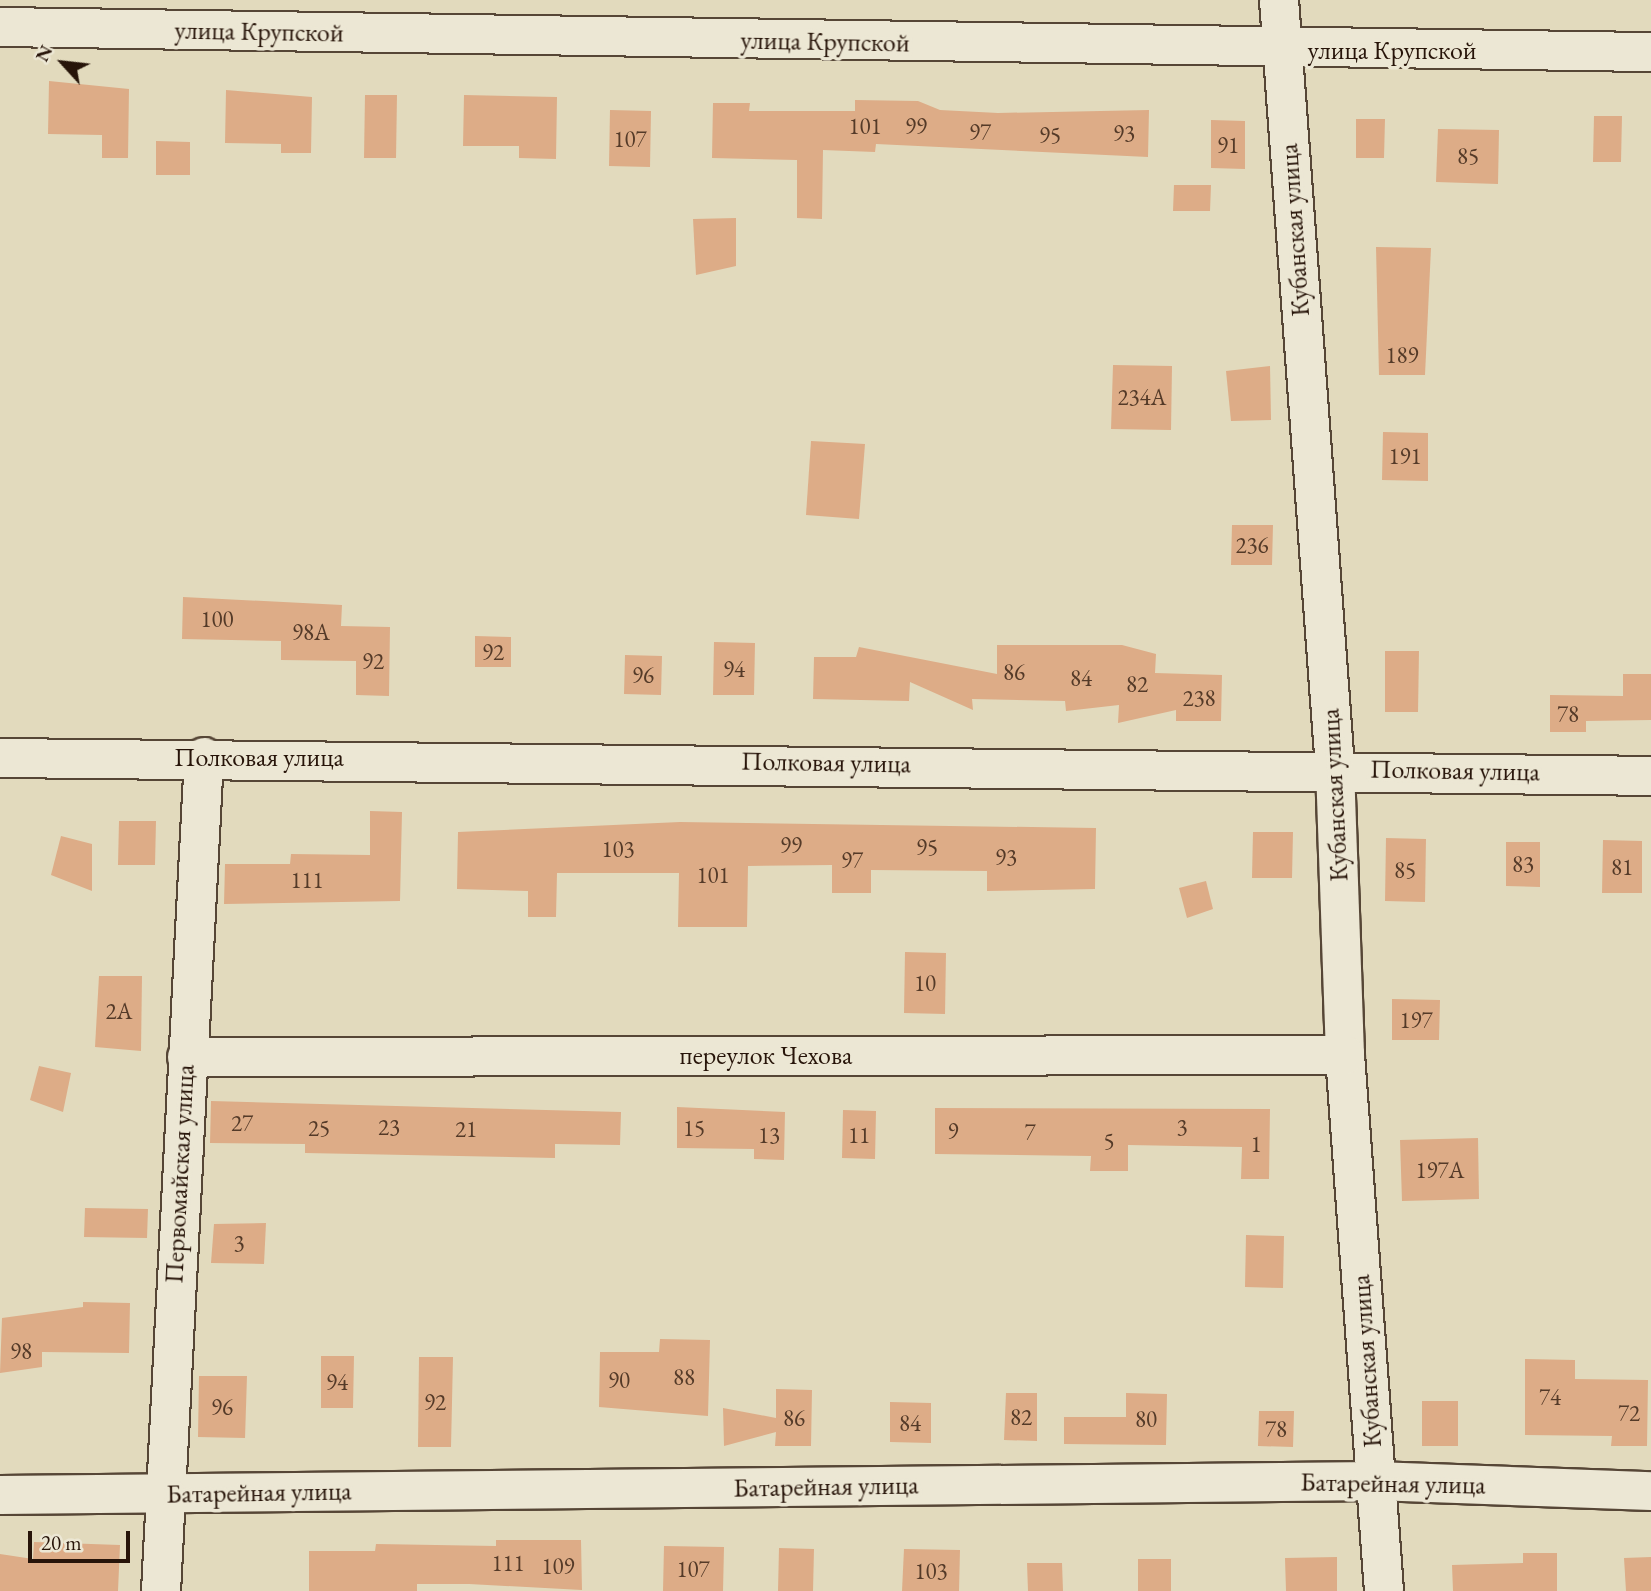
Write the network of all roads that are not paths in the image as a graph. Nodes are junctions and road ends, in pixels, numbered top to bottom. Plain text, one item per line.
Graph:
1 (1279, 0) edge
2 (0, 27) edge
3 (1282, 50) junction
4 (1651, 52) edge
5 (204, 757) junction
6 (0, 758) edge
7 (1335, 768) junction
8 (1651, 776) edge
9 (1345, 1055) junction
10 (187, 1057) junction
11 (1375, 1481) junction
12 (1651, 1491) edge
13 (162, 1494) junction
14 (0, 1495) edge
15 (162, 1591) edge
16 (1384, 1591) edge

1 - 3 street, Кубанская улица
2 - 3 street, улица Крупской
3 - 4 street, улица Крупской
3 - 7 street, Кубанская улица
5 - 6 street, Полковая улица
5 - 7 street, Полковая улица
5 - 10 street, Первомайская улица
7 - 8 street, Полковая улица
7 - 9 street, Кубанская улица
9 - 10 street, переулок Чехова
9 - 11 street, Кубанская улица
10 - 13 street, Первомайская улица
11 - 12 street, Батарейная улица
11 - 13 street, Батарейная улица
11 - 16 street, Кубанская улица
13 - 14 street, Батарейная улица
13 - 15 street, Первомайская улица

